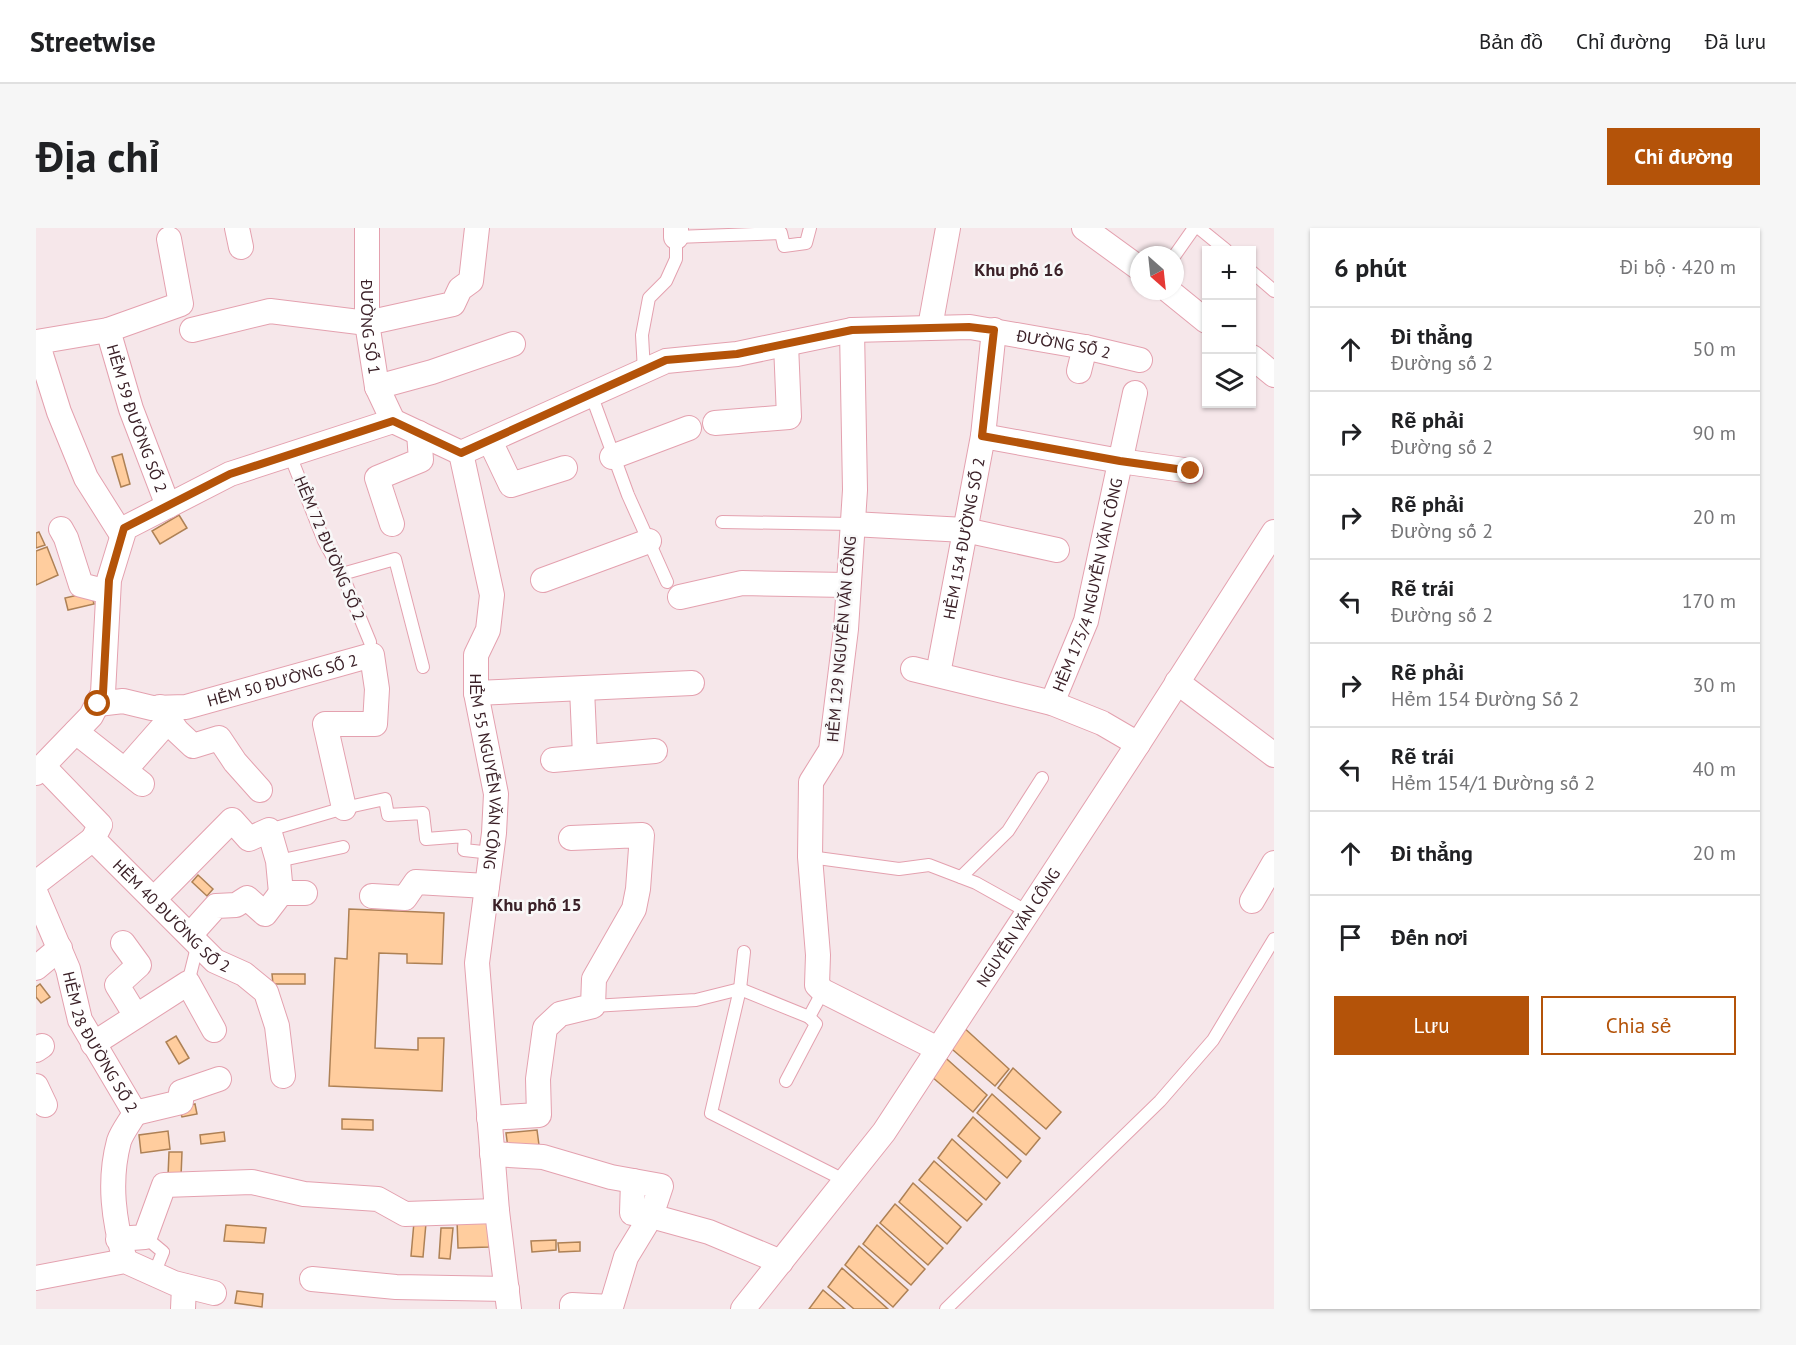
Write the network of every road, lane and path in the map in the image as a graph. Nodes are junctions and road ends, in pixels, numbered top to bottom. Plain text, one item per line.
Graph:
1 (367, 228) edge
2 (477, 228) edge
3 (810, 228) edge
4 (948, 228) edge
5 (1084, 228) edge
6 (1194, 228) edge
7 (1199, 228) edge
8 (676, 232) edge
9 (169, 239) dead end
10 (1181, 246) edge
11 (1221, 246) edge
12 (1130, 261) edge
13 (1256, 276) edge
14 (1274, 291) edge
15 (1180, 300) edge
16 (1202, 318) edge
17 (367, 323) junction
18 (930, 327) junction
19 (108, 330) junction
20 (192, 330) dead end
21 (852, 330) junction
22 (994, 330) junction
23 (513, 344) dead end
24 (786, 344) junction
25 (1084, 347) junction
26 (1140, 360) dead end
27 (1256, 361) edge
28 (644, 371) junction
29 (1079, 371) dead end
30 (1274, 375) edge
31 (377, 387) junction
32 (1136, 393) dead end
33 (591, 394) junction
34 (393, 421) junction
35 (715, 423) dead end
36 (689, 428) dead end
37 (419, 433) junction
38 (982, 436) junction
39 (490, 441) junction
40 (461, 453) junction
41 (290, 455) junction
42 (612, 457) junction
43 (1120, 461) junction
44 (565, 468) dead end
45 (1191, 471) dead end
46 (168, 506) junction
47 (722, 522) dead end
48 (392, 524) dead end
49 (852, 524) junction
50 (61, 529) dead end
51 (965, 530) junction
52 (1274, 531) edge
53 (122, 535) junction
54 (649, 541) junction
55 (1057, 550) dead end
56 (342, 574) junction
57 (543, 580) dead end
58 (848, 585) junction
59 (674, 589) joint
60 (108, 592) junction
61 (370, 642) dead end
62 (423, 668) dead end
63 (913, 669) dead end
64 (938, 674) junction
65 (1177, 682) junction
66 (692, 683) dead end
67 (582, 689) junction
68 (476, 693) junction
69 (1052, 703) junction
70 (98, 704) junction
71 (165, 714) junction
72 (76, 732) junction
73 (1138, 744) junction
74 (655, 751) dead end
75 (1274, 755) edge
76 (585, 756) junction
77 (553, 760) dead end
78 (39, 769) edge
79 (1042, 778) dead end
80 (260, 790) dead end
81 (344, 808) junction
82 (269, 830) junction
83 (571, 838) dead end
84 (93, 839) junction
85 (343, 847) dead end
86 (492, 853) junction
87 (810, 857) junction
88 (278, 861) junction
89 (1274, 863) edge
90 (961, 877) junction
91 (36, 884) edge
92 (487, 886) junction
93 (281, 893) junction
94 (305, 893) dead end
95 (36, 894) edge
96 (372, 896) dead end
97 (154, 899) junction
98 (1252, 901) dead end
99 (1028, 912) junction
100 (194, 939) junction
101 (1274, 939) edge
102 (123, 943) dead end
103 (60, 948) junction
104 (744, 952) dead end
105 (36, 968) edge
106 (188, 983) junction
107 (740, 989) junction
108 (823, 991) junction
109 (593, 1006) junction
110 (136, 1016) junction
111 (809, 1017) junction
112 (214, 1030) dead end
113 (93, 1044) junction
114 (938, 1049) junction
115 (283, 1076) dead end
116 (219, 1079) dead end
117 (786, 1081) dead end
118 (135, 1113) junction
119 (489, 1118) junction
120 (492, 1154) junction
121 (846, 1180) junction
122 (497, 1211) junction
123 (651, 1216) junction
124 (146, 1237) junction
125 (122, 1250) junction
126 (782, 1262) junction
127 (153, 1274) junction
128 (36, 1278) edge
129 (312, 1279) dead end
130 (213, 1293) dead end
131 (184, 1298) edge
132 (508, 1299) edge
133 (572, 1309) edge
134 (743, 1309) edge
135 (946, 1309) edge

1 - 17 street, ĐƯỜNG SỐ 1
2 - 17 street
3 - 8 lane
4 - 18 street
5 - 12 street
6 - 10 lane
7 - 11 lane
8 - 28 lane
9 - 19 street
13 - 14 lane
15 - 16 street
17 - 20 street
17 - 31 street, ĐƯỜNG SỐ 1
18 - 21 street, ĐƯỜNG SỐ 2
18 - 22 street, ĐƯỜNG SỐ 2
19 - 46 street, HẺM 59 ĐƯỜNG SỐ 2
19 - 53 street
21 - 24 street, ĐƯỜNG SỐ 2
21 - 49 street, HẺM 129 NGUYỄN VĂN CÔNG
22 - 25 street, ĐƯỜNG SỐ 2
22 - 38 street, HẺM 154 ĐƯỜNG SỐ 2
23 - 31 street
24 - 28 street, ĐƯỜNG SỐ 2
24 - 35 street
25 - 26 street, ĐƯỜNG SỐ 2
25 - 29 street
27 - 30 street
28 - 33 street, ĐƯỜNG SỐ 2
31 - 34 street, ĐƯỜNG SỐ 1
32 - 43 street, HẺM 175/4 NGUYỄN VĂN CÔNG
33 - 39 street, ĐƯỜNG SỐ 2
33 - 42 lane
34 - 37 street
34 - 41 street
36 - 42 street
37 - 40 street
37 - 48 street
38 - 43 street
38 - 51 street, HẺM 154 ĐƯỜNG SỐ 2
39 - 40 street, ĐƯỜNG SỐ 2
39 - 44 street
40 - 68 street, HẺM 55 NGUYỄN VĂN CÔNG
41 - 46 street
41 - 56 lane, HẺM 72 ĐƯỜNG SỐ 2
42 - 54 lane
43 - 45 street
43 - 69 street, HẺM 175/4 NGUYỄN VĂN CÔNG
46 - 53 street
47 - 49 lane
49 - 51 street
49 - 58 street, HẺM 129 NGUYỄN VĂN CÔNG
50 - 60 street
51 - 55 street
51 - 64 street, HẺM 154 ĐƯỜNG SỐ 2
52 - 65 street, NGUYỄN VĂN CÔNG
53 - 60 street
54 - 57 street
54 - 59 lane
56 - 61 lane, HẺM 72 ĐƯỜNG SỐ 2
56 - 62 lane
58 - 59 street
58 - 87 street, HẺM 129 NGUYỄN VĂN CÔNG
60 - 70 street
63 - 64 street
64 - 69 street
65 - 73 street, NGUYỄN VĂN CÔNG
65 - 75 street
66 - 67 street
67 - 68 street
67 - 76 street
68 - 86 street, HẺM 55 NGUYỄN VĂN CÔNG
69 - 73 street
70 - 71 street, HẺM 50 ĐƯỜNG SỐ 2
70 - 72 street
71 - 72 street
71 - 80 street
71 - 81 street, HẺM 50 ĐƯỜNG SỐ 2
72 - 78 street
73 - 99 street, NGUYỄN VĂN CÔNG
74 - 76 street
76 - 77 street
78 - 84 street
79 - 90 lane
81 - 82 lane
81 - 86 lane
82 - 88 street
82 - 97 street
83 - 109 street
84 - 91 street
84 - 97 street, HẺM 40 ĐƯỜNG SỐ 2
85 - 88 lane
86 - 92 street, HẺM 55 NGUYỄN VĂN CÔNG
87 - 90 lane
87 - 108 street, HẺM 129 NGUYỄN VĂN CÔNG
88 - 93 street
89 - 98 street
90 - 99 lane
92 - 96 street
92 - 119 street, HẺM 55 NGUYỄN VĂN CÔNG
93 - 94 street
93 - 100 street
95 - 103 street, HẺM 28 ĐƯỜNG SỐ 2
97 - 100 street, HẺM 40 ĐƯỜNG SỐ 2
99 - 114 street, NGUYỄN VĂN CÔNG
100 - 106 lane
100 - 115 street, HẺM 40 ĐƯỜNG SỐ 2
101 - 135 lane
102 - 110 street
103 - 105 street
103 - 113 street, HẺM 28 ĐƯỜNG SỐ 2
104 - 107 lane
106 - 110 street
106 - 112 street
107 - 109 lane
107 - 111 lane
107 - 121 lane
108 - 111 lane
108 - 114 street
109 - 119 street
110 - 113 street
111 - 117 lane
113 - 118 street, HẺM 28 ĐƯỜNG SỐ 2
114 - 121 street, NGUYỄN VĂN CÔNG
116 - 118 street
118 - 125 street, HẺM 28 ĐƯỜNG SỐ 2
119 - 120 street, HẺM 55 NGUYỄN VĂN CÔNG
120 - 122 street, HẺM 55 NGUYỄN VĂN CÔNG
120 - 123 street
121 - 126 street, NGUYỄN VĂN CÔNG
122 - 124 street
122 - 132 street, HẺM 55 NGUYỄN VĂN CÔNG
123 - 126 street
123 - 133 street
124 - 125 street
124 - 127 lane
125 - 127 street
125 - 128 street
126 - 134 street, NGUYỄN VĂN CÔNG
127 - 131 street
129 - 132 street
130 - 131 street

